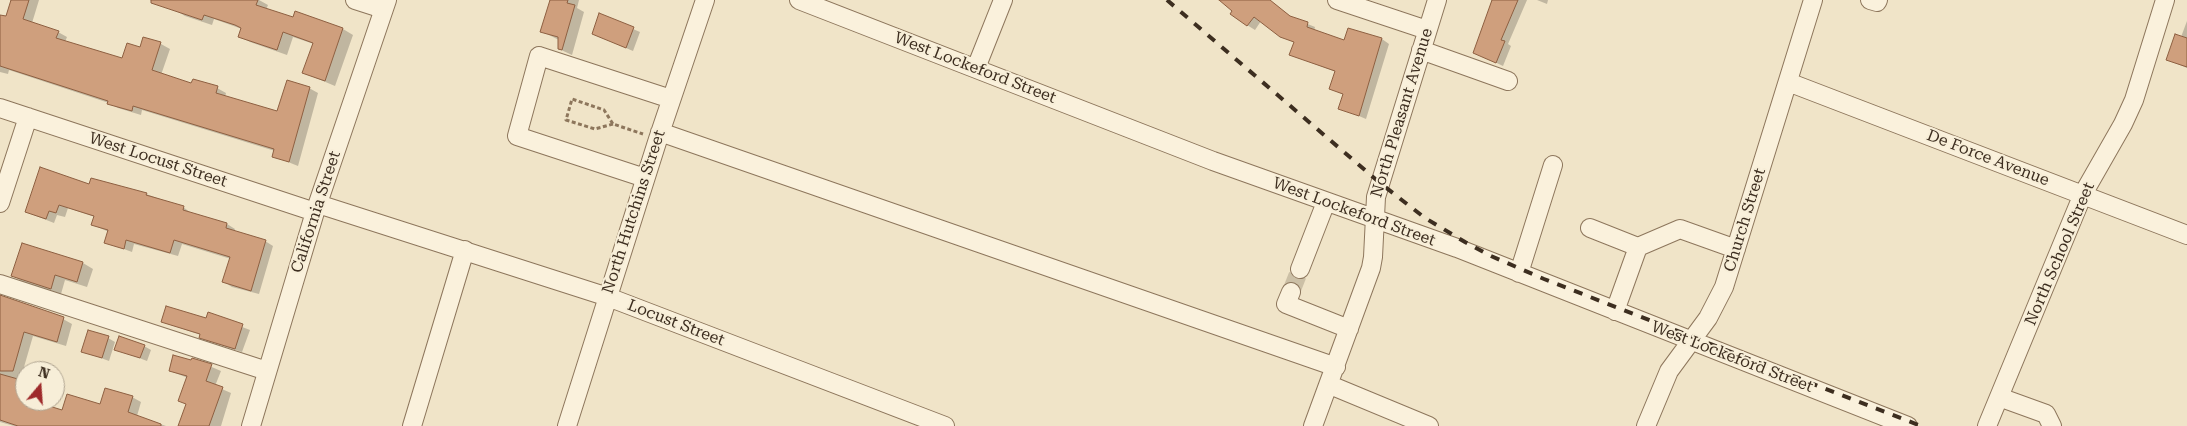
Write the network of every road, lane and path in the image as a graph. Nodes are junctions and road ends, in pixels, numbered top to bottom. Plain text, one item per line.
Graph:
1 (355, 0) edge
2 (705, 0) edge
3 (1003, 0) edge
4 (1337, 0) edge
5 (1437, 0) edge
6 (1813, 0) edge
7 (1870, 0) edge
8 (1878, 0) edge
9 (2165, 0) edge
10 (807, 1) edge
11 (385, 5) edge
12 (1427, 30) junction
13 (1421, 50) junction
14 (976, 68) junction
15 (1508, 81) dead end
16 (1788, 82) junction
17 (671, 99) junction
18 (0, 108) edge
19 (28, 117) junction
20 (613, 124) junction
21 (659, 135) junction
22 (1553, 165) dead end
23 (645, 178) junction
24 (2083, 194) junction
25 (1326, 202) junction
26 (0, 203) edge
27 (317, 208) junction
28 (1374, 219) junction
29 (1590, 228) dead end
30 (2187, 234) edge
31 (1638, 247) junction
32 (1736, 249) junction
33 (465, 250) junction
34 (1300, 269) tunnel mouth
35 (1519, 273) junction
36 (0, 284) edge
37 (1291, 292) tunnel mouth
38 (608, 297) junction
39 (1615, 311) junction
40 (1349, 329) junction
41 (1690, 341) junction
42 (1336, 367) junction
43 (268, 371) junction
44 (1330, 385) junction
45 (1999, 397) junction
46 (251, 426) edge
47 (412, 426) edge
48 (567, 426) edge
49 (945, 426) edge
50 (1313, 426) edge
51 (1429, 426) edge
52 (1646, 426) edge
53 (1908, 426) edge
54 (1987, 426) edge
55 (2052, 426) edge

1 - 11 street
2 - 17 street, North Hutchins Street
3 - 14 street
4 - 12 street
5 - 12 street, North Pleasant Avenue
6 - 16 street, Church Street
7 - 8 street
9 - 24 street, North School Street
10 - 14 street, West Lockeford Street
11 - 27 street, California Street
12 - 13 street, North Pleasant Avenue
13 - 15 street
13 - 28 street, North Pleasant Avenue
14 - 25 street, West Lockeford Street
16 - 24 street, De Force Avenue
16 - 32 street, Church Street
17 - 21 street, North Hutchins Street
17 - 23 street
18 - 19 street, West Locust Street
19 - 26 street
19 - 27 street, West Locust Street
20 - 20 path
20 - 21 path
21 - 23 street, North Hutchins Street
21 - 42 street
22 - 35 street
23 - 38 street, North Hutchins Street
24 - 30 street, De Force Avenue
24 - 45 street, North School Street
25 - 28 street, West Lockeford Street
25 - 34 street
27 - 33 street, Locust Street
27 - 43 street, California Street
28 - 35 street, West Lockeford Street
28 - 40 street, North Pleasant Avenue
29 - 31 street
31 - 32 street
31 - 39 street
32 - 41 street, Church Street
33 - 38 street, Locust Street
33 - 47 street
35 - 39 street, West Lockeford Street
36 - 43 street
37 - 40 street
38 - 48 street, North Hutchins Street
38 - 49 street, Locust Street
39 - 41 street, West Lockeford Street
40 - 42 street, North Pleasant Avenue
41 - 52 street, Church Street
41 - 53 street, West Lockeford Street
42 - 44 street, North Pleasant Avenue
43 - 46 street, California Street
44 - 50 street, North Pleasant Avenue
44 - 51 street
45 - 54 street, North School Street
45 - 55 street

